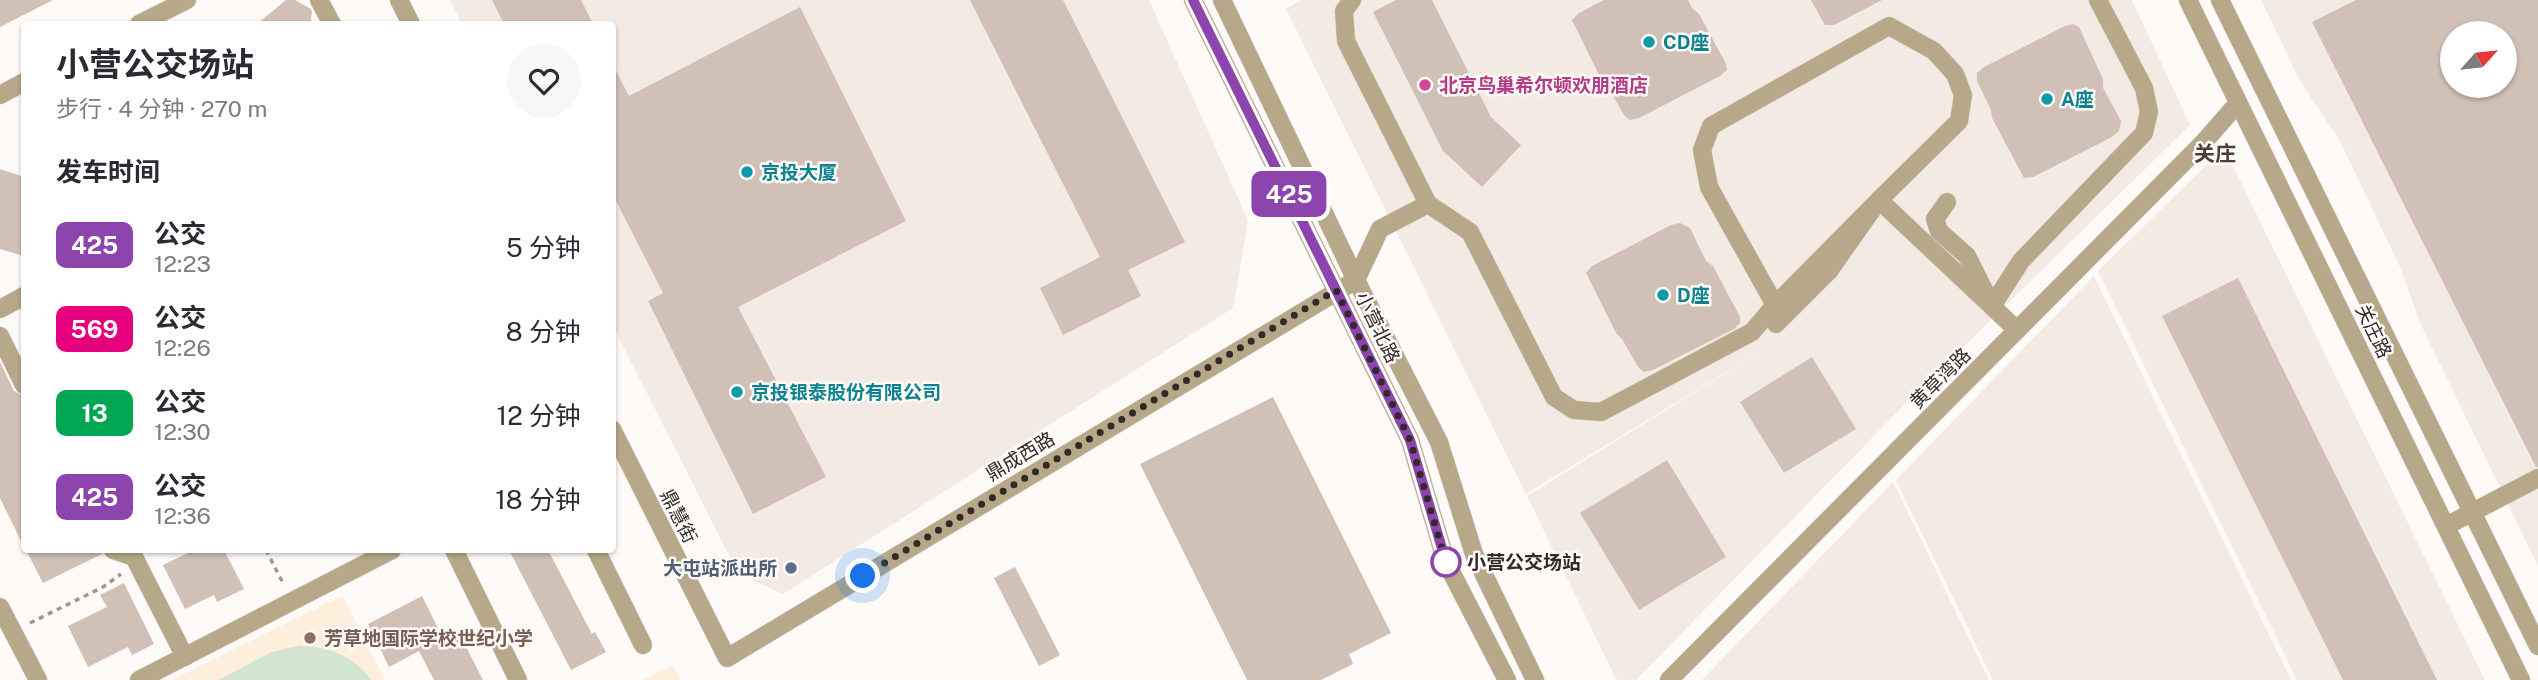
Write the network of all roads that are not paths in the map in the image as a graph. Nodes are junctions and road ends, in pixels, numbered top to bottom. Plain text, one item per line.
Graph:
1 (187, 0) edge
2 (319, 0) edge
3 (399, 0) edge
4 (1193, 0) edge
5 (1222, 0) edge
6 (1352, 0) edge
7 (2098, 0) edge
8 (2188, 0) edge
9 (2220, 0) edge
10 (145, 21) edge
11 (330, 21) edge
12 (410, 21) edge
13 (21, 84) edge
14 (0, 95) edge
15 (2238, 103) junction
16 (1879, 200) junction
17 (1947, 202) dead end
18 (1429, 204) junction
19 (1356, 279) junction
20 (1336, 290) junction
21 (21, 298) edge
22 (1775, 306) junction
23 (1992, 306) junction
24 (0, 309) edge
25 (1776, 324) dead end
26 (2017, 330) junction
27 (0, 336) edge
28 (21, 379) edge
29 (616, 437) edge
30 (2538, 478) edge
31 (2473, 512) junction
32 (2446, 526) junction
33 (122, 553) edge
34 (386, 553) edge
35 (455, 553) edge
36 (597, 553) edge
37 (0, 607) edge
38 (643, 645) dead end
39 (2538, 646) edge
40 (184, 657) junction
41 (727, 659) joint
42 (38, 680) edge
43 (139, 680) edge
44 (518, 680) edge
45 (1507, 680) edge
46 (1535, 680) edge
47 (1669, 680) edge
48 (2521, 680) edge

1 - 10 street
2 - 11 street
3 - 12 street
4 - 20 street, 小营北路
5 - 19 street, 小营北路
6 - 18 street
7 - 23 street
8 - 15 street, 关庄路
9 - 31 street, 关庄路
13 - 14 street
15 - 26 street, 黄草湾路
15 - 32 street, 关庄路
16 - 22 street
16 - 22 street
16 - 23 street
16 - 25 street
17 - 23 street
18 - 19 street
18 - 22 street
19 - 20 street, 鼎成西路
19 - 46 street, 小营北路
20 - 41 street, 鼎成西路
20 - 45 street, 小营北路
21 - 24 street
23 - 26 street
26 - 47 street, 黄草湾路
27 - 28 street
29 - 41 street, 鼎慧街
30 - 31 street
31 - 32 street
31 - 39 street, 关庄路
32 - 48 street, 关庄路
33 - 40 street
34 - 40 street
35 - 44 street
36 - 38 street
37 - 42 street
40 - 43 street

